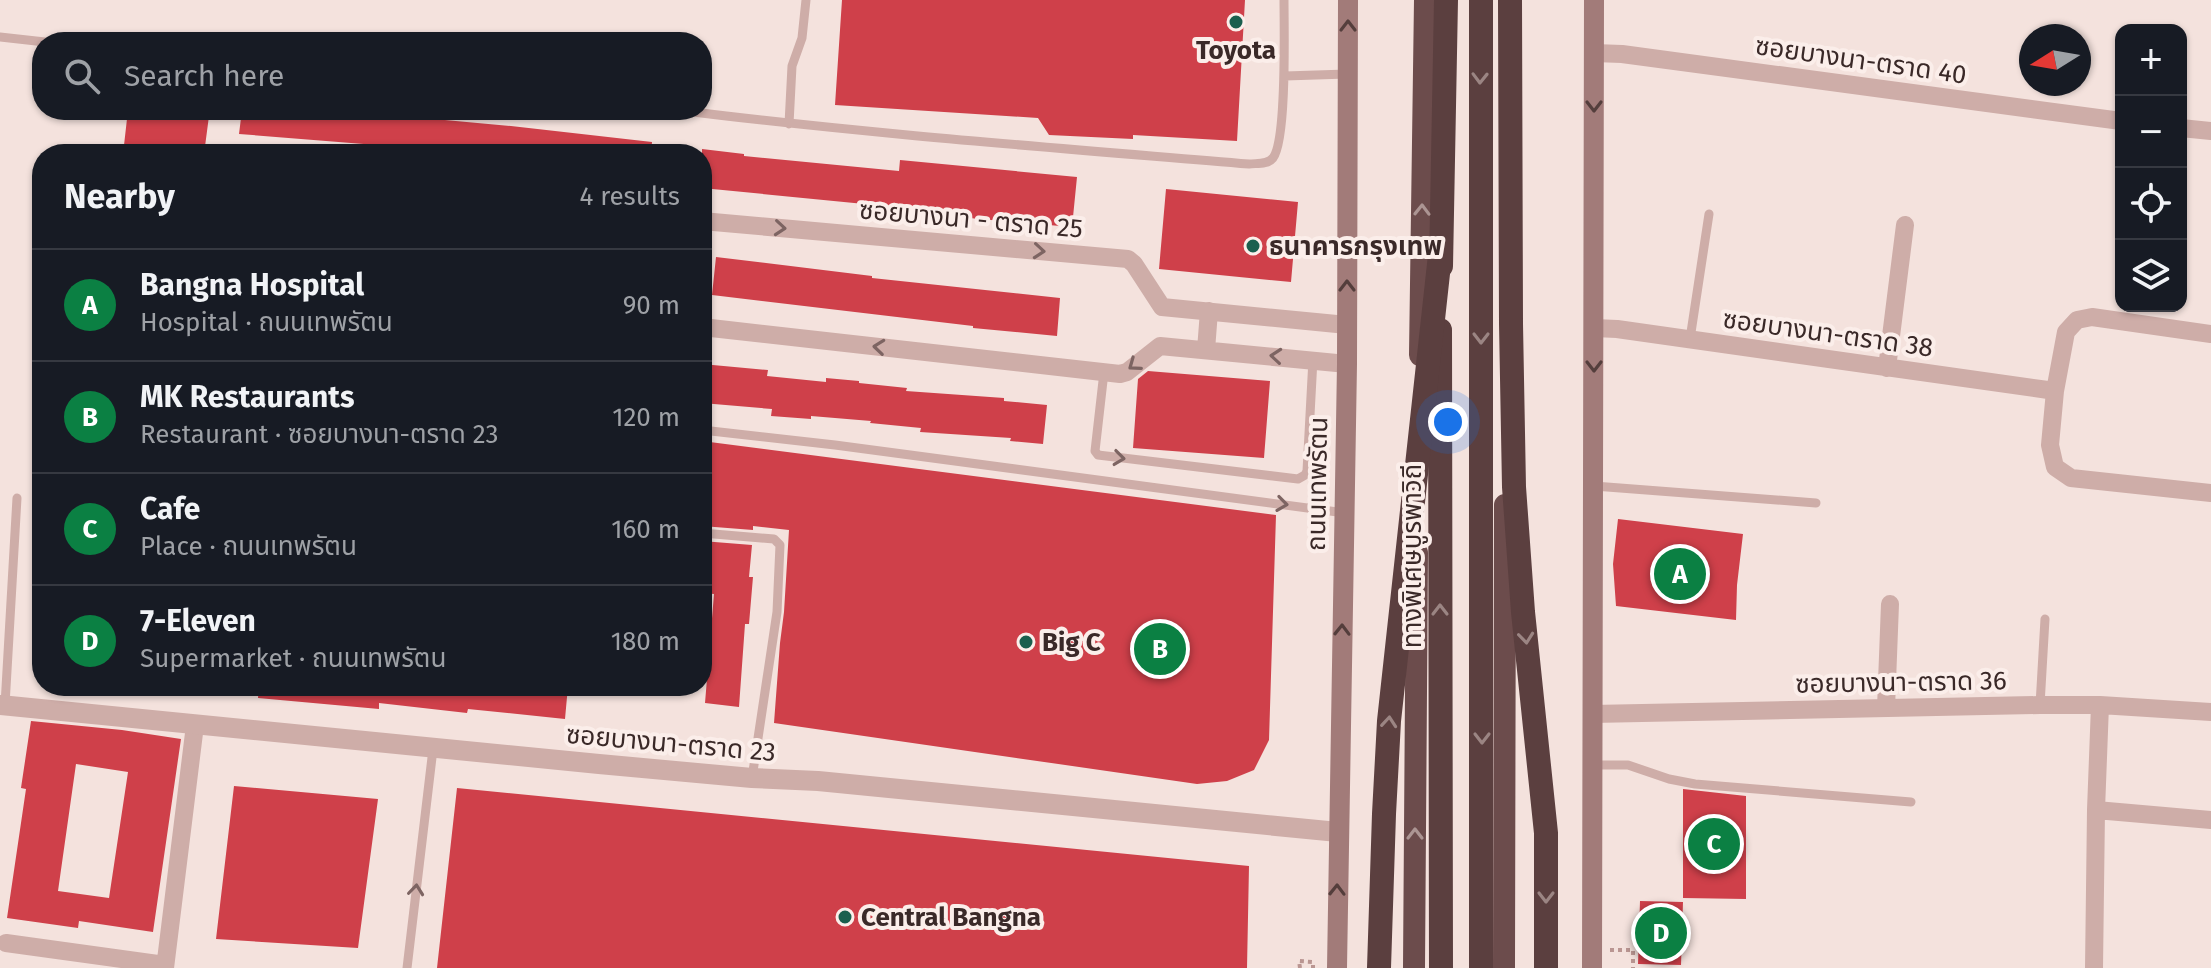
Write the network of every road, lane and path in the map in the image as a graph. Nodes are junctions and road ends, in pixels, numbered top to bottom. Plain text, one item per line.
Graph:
1 (806, 0) edge
2 (1284, 0) edge
3 (1348, 0) edge
4 (1425, 0) edge
5 (1446, 0) edge
6 (1481, 0) edge
7 (1508, 0) edge
8 (1594, 0) edge
9 (0, 37) edge
10 (32, 41) edge
11 (1594, 53) junction
12 (1347, 74) junction
13 (1285, 76) junction
14 (712, 114) edge
15 (2115, 120) edge
16 (789, 124) junction
17 (2187, 129) edge
18 (2211, 131) edge
19 (1709, 214) dead end
20 (712, 222) edge
21 (1905, 225) dead end
22 (1441, 246) junction
23 (1209, 311) junction
24 (1347, 325) junction
25 (712, 328) edge
26 (1594, 328) junction
27 (2211, 334) edge
28 (1690, 339) junction
29 (1206, 350) junction
30 (1313, 359) junction
31 (1347, 364) junction
32 (1887, 368) junction
33 (1104, 372) junction
34 (2055, 391) junction
35 (712, 431) edge
36 (1594, 486) junction
37 (2211, 493) edge
38 (17, 498) dead end
39 (1816, 503) dead end
40 (1345, 513) junction
41 (712, 534) edge
42 (1890, 604) dead end
43 (2045, 619) dead end
44 (2, 705) edge
45 (2040, 705) junction
46 (2100, 705) junction
47 (1886, 708) junction
48 (2211, 712) edge
49 (1592, 714) junction
50 (195, 725) junction
51 (433, 746) junction
52 (1592, 765) junction
53 (752, 778) junction
54 (1911, 802) dead end
55 (2096, 810) junction
56 (2211, 820) edge
57 (1338, 832) junction
58 (6, 943) dead end
59 (1633, 950) dead end
60 (165, 966) edge
61 (407, 968) edge
62 (1300, 968) edge
63 (1313, 968) edge
64 (1337, 968) edge
65 (1379, 968) edge
66 (1414, 968) edge
67 (1441, 968) edge
68 (1481, 968) edge
69 (1504, 968) edge
70 (1546, 968) edge
71 (1592, 968) edge
72 (1633, 968) edge
73 (2094, 968) edge

1 - 16 lane
2 - 13 lane
12 -> 3 main road, ถนนเทพรัตน
66 -> 4 highway
5 - 22 highway, ทางพิเศษบูรพาวิถี
6 -> 68 highway
7 - 69 highway
7 -> 70 highway
8 - 11 main road
9 - 10 lane
11 - 15 street, ซอยบางนา-ตราด 40
11 -> 26 main road
12 - 13 lane
24 -> 12 main road, ถนนเทพรัตน
13 - 16 lane
14 - 16 lane
17 - 18 street
19 - 28 lane
20 -> 23 street, ซอยบางนา - ตราด 25
21 - 32 street
65 -> 22 highway, bridge
67 -> 22 highway, ทางพิเศษบูรพาวิถี, bridge
23 - 24 street, ซอยบางนา - ตราด 25
23 - 29 street
24 - 31 main road, ถนนเทพรัตน
33 -> 25 street
26 - 28 street, ซอยบางนา-ตราด 38
26 -> 36 main road
27 - 34 street
28 - 32 street, ซอยบางนา-ตราด 38
30 -> 29 street
29 -> 33 street
30 - 31 street
33 -> 30 lane
31 - 40 main road, ถนนเทพรัตน
32 - 34 street, ซอยบางนา-ตราด 38
34 - 37 street
35 -> 40 lane
36 - 39 lane
36 - 49 main road
38 - 44 lane
57 -> 40 main road, ถนนเทพรัตน
41 - 53 lane
42 - 47 street
43 - 45 lane
44 - 50 street, ซอยบางนา-ตราด 23
45 - 46 street, ซอยบางนา-ตราด 36
45 - 47 street, ซอยบางนา-ตราด 36
46 - 48 street, ซอยบางนา-ตราด 36
46 - 55 street
47 - 49 street, ซอยบางนา-ตราด 36
49 - 52 main road
50 - 51 street, ซอยบางนา-ตราด 23
50 - 60 street
51 - 53 street, ซอยบางนา-ตราด 23
61 -> 51 lane
52 - 54 lane
52 - 71 main road
53 - 57 street, ซอยบางนา-ตราด 23
55 - 56 street
55 - 73 street
64 -> 57 main road, ถนนเทพรัตน
58 - 60 street
59 - 72 path
62 - 63 path

